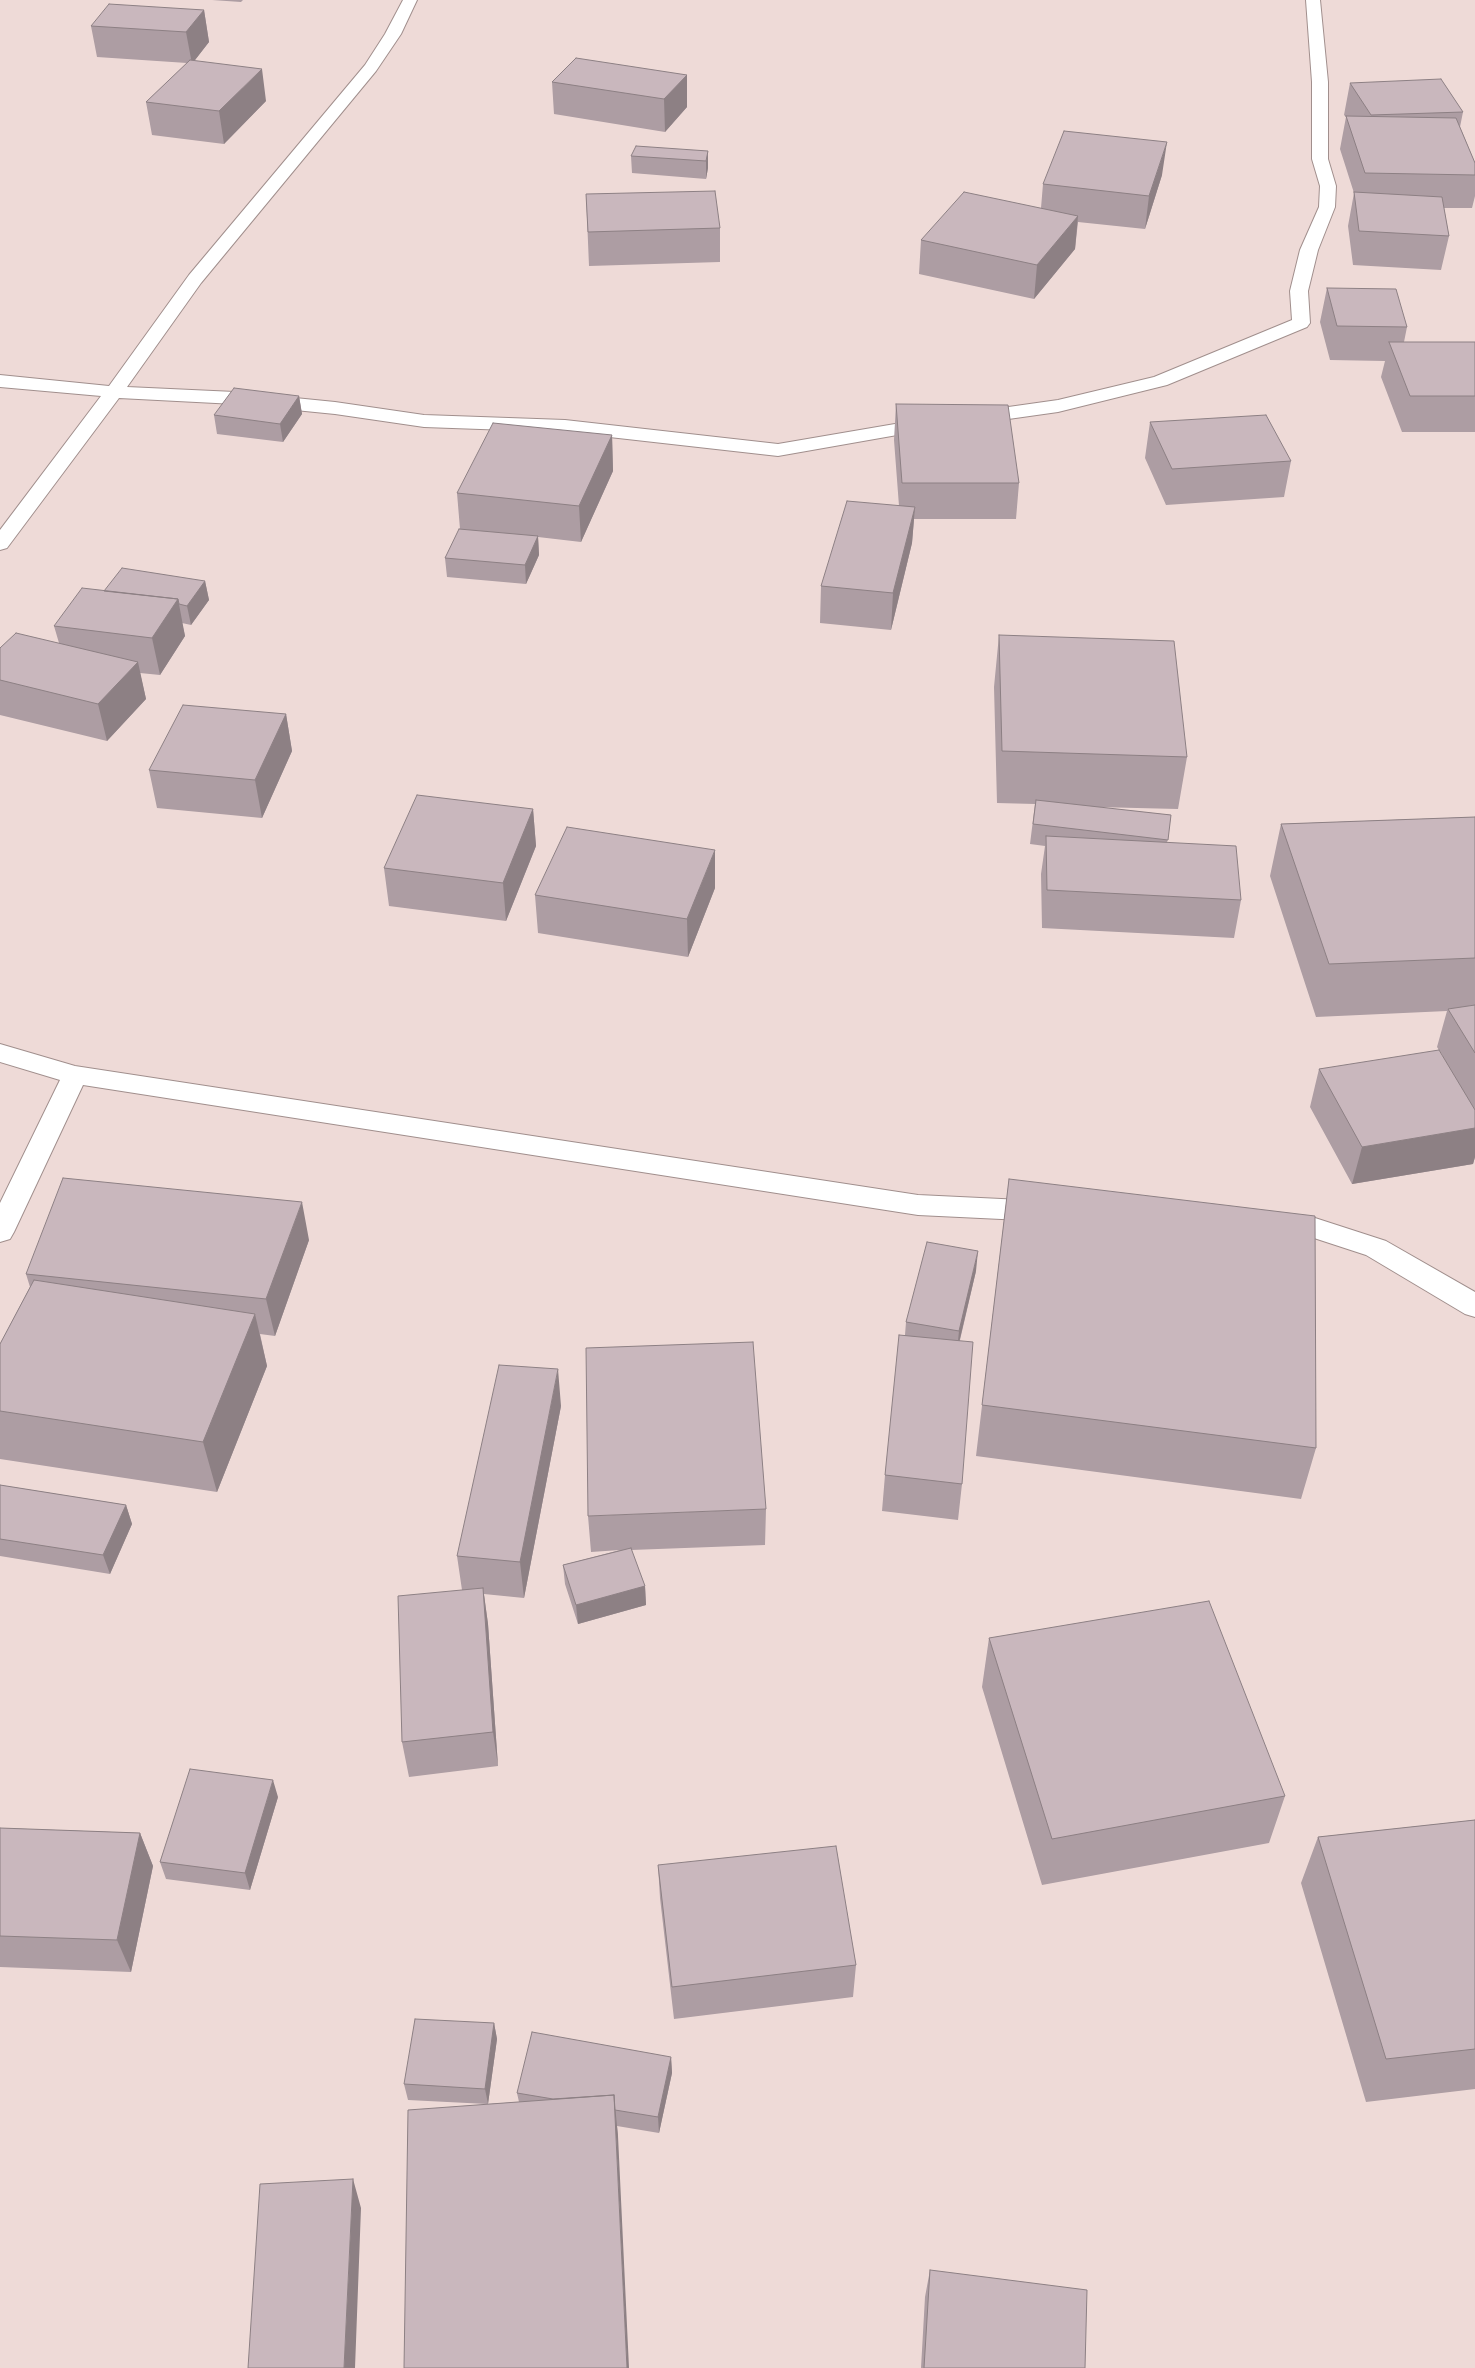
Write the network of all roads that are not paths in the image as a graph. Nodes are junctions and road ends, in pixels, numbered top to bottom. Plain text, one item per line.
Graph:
1 (410, 0) edge
2 (1313, 0) edge
3 (0, 381) edge
4 (114, 392) junction
5 (0, 544) edge
6 (0, 1054) edge
7 (75, 1075) junction
8 (1066, 1212) edge
9 (1250, 1223) edge
10 (0, 1232) edge
11 (1475, 1306) edge

1 - 4 street
2 - 4 street
3 - 4 street
4 - 5 street
6 - 7 street
7 - 8 street
7 - 10 street
9 - 11 street

